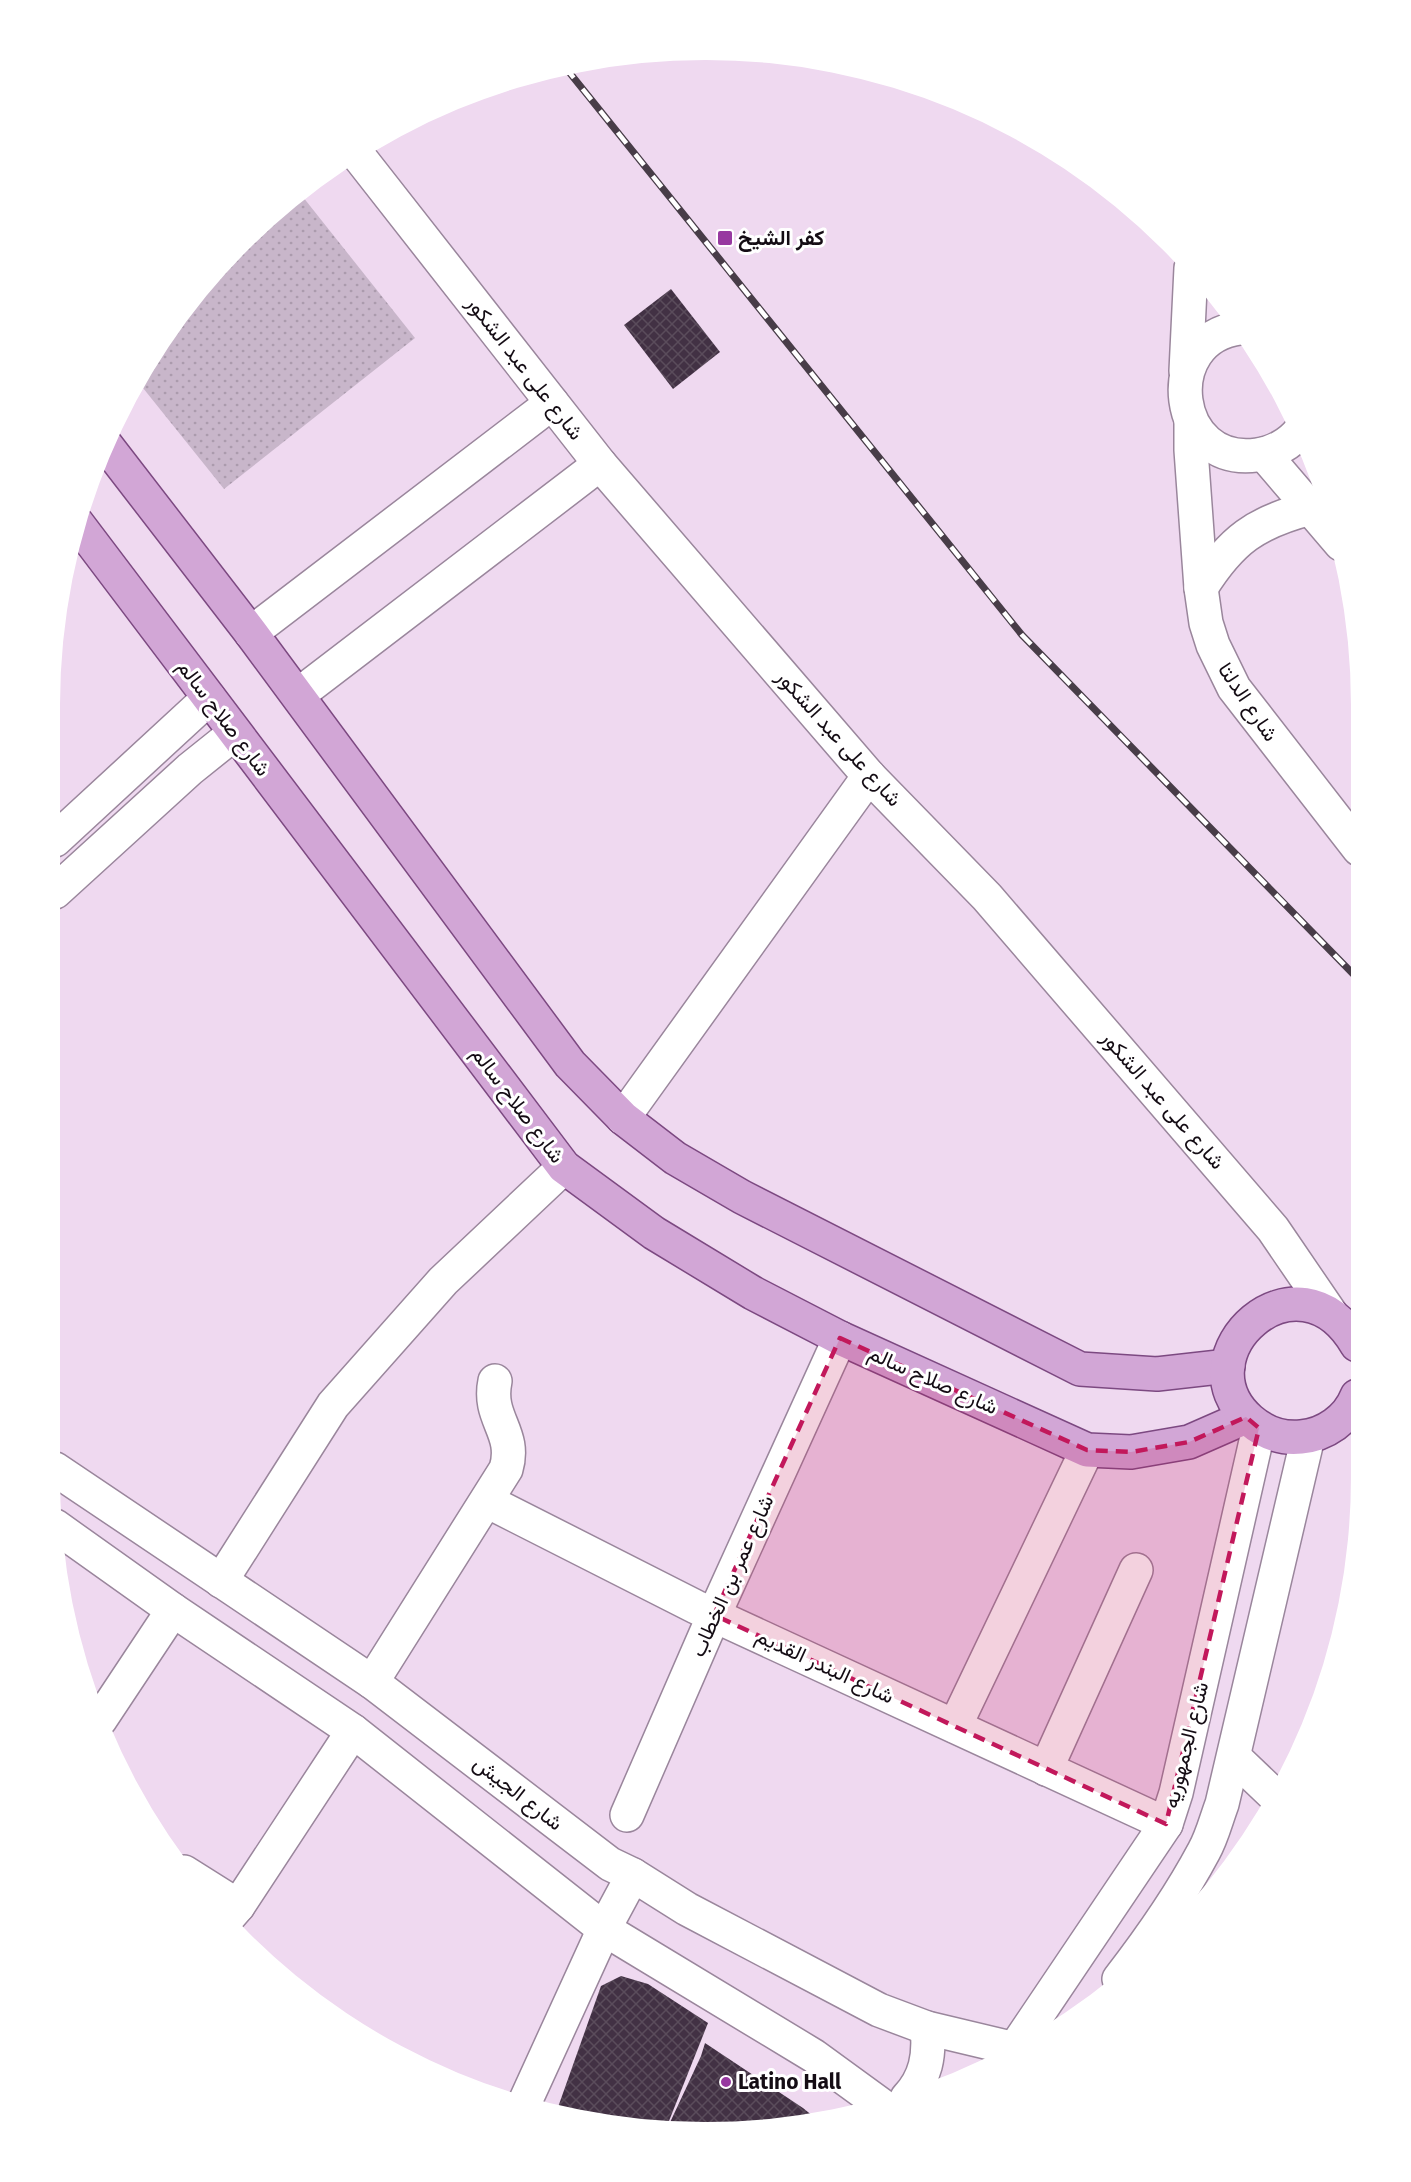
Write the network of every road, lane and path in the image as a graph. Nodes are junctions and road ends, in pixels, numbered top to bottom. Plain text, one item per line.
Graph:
1 (361, 160) edge
2 (1190, 279) edge
3 (1230, 331) edge
4 (1185, 379) junction
5 (552, 403) junction
6 (1191, 421) junction
7 (1292, 437) edge
8 (112, 452) edge
9 (1264, 454) junction
10 (600, 464) junction
11 (1311, 508) junction
12 (1325, 525) edge
13 (84, 532) edge
14 (1201, 588) junction
15 (251, 633) junction
16 (298, 695) junction
17 (209, 698) junction
18 (235, 733) junction
19 (870, 776) junction
20 (1351, 827) edge
21 (60, 835) edge
22 (60, 887) edge
23 (623, 1118) junction
24 (564, 1167) junction
25 (1331, 1314) junction
26 (1351, 1336) edge
27 (840, 1338) junction
28 (1228, 1366) junction
29 (495, 1381) dead end
30 (1351, 1416) edge
31 (1253, 1422) junction
32 (1308, 1437) junction
33 (1087, 1450) junction
34 (60, 1473) edge
35 (487, 1501) junction
36 (62, 1531) edge
37 (1136, 1570) dead end
38 (221, 1581) junction
39 (173, 1610) junction
40 (714, 1615) junction
41 (372, 1682) junction
42 (105, 1713) edge
43 (956, 1726) junction
44 (353, 1731) junction
45 (1234, 1757) junction
46 (1046, 1769) junction
47 (1269, 1791) edge
48 (627, 1815) dead end
49 (1166, 1824) junction
50 (633, 1875) junction
51 (232, 1914) edge
52 (604, 1929) junction
53 (1150, 1944) edge
54 (927, 2028) junction
55 (1021, 2040) edge
56 (1001, 2050) edge
57 (914, 2088) edge
58 (527, 2097) edge
59 (875, 2100) edge

1 - 5 street, شارع على عبد الشكور
2 - 4 street
3 - 4 street
4 - 6 street
5 - 10 street, شارع على عبد الشكور
5 - 15 street
6 - 9 street
6 - 14 street, شارع الدلتا
7 - 9 street
8 - 15 main road
9 - 11 street
10 - 16 street
10 - 19 street, شارع على عبد الشكور
11 - 12 street
11 - 14 street
13 - 17 main road, شارع صلاح سالم
14 - 20 street, شارع الدلتا
15 - 16 main road
16 - 23 main road
17 - 18 main road, شارع صلاح سالم
17 - 21 street
18 - 22 street
18 - 24 main road, شارع صلاح سالم
19 - 23 street
19 - 25 street, شارع على عبد الشكور
23 - 28 main road
24 - 27 main road, شارع صلاح سالم
24 - 38 street
25 - 26 main road
25 - 28 main road
27 - 33 main road, شارع صلاح سالم
27 - 40 street, شارع عمر بن الخطاب
28 - 31 main road
29 - 35 street
30 - 32 main road
31 - 32 main road
31 - 33 main road, شارع صلاح سالم
31 - 49 street, شارع الجمهوريه
32 - 45 street
33 - 43 street
34 - 38 street, شارع الجيش
35 - 40 street, شارع البندر القديم
35 - 41 street
36 - 39 street
37 - 46 street
38 - 41 street, شارع الجيش
39 - 42 street
39 - 44 street
40 - 43 street, شارع البندر القديم
40 - 48 street, شارع عمر بن الخطاب
41 - 50 street, شارع الجيش
43 - 46 street, شارع البندر القديم
44 - 51 street
44 - 52 street
45 - 47 street
45 - 53 street
46 - 49 street, شارع البندر القديم
49 - 55 street, شارع الجمهوريه
50 - 52 street
50 - 54 street, شارع الجيش
52 - 58 street
52 - 59 street
54 - 56 street, شارع الجيش
54 - 57 street

